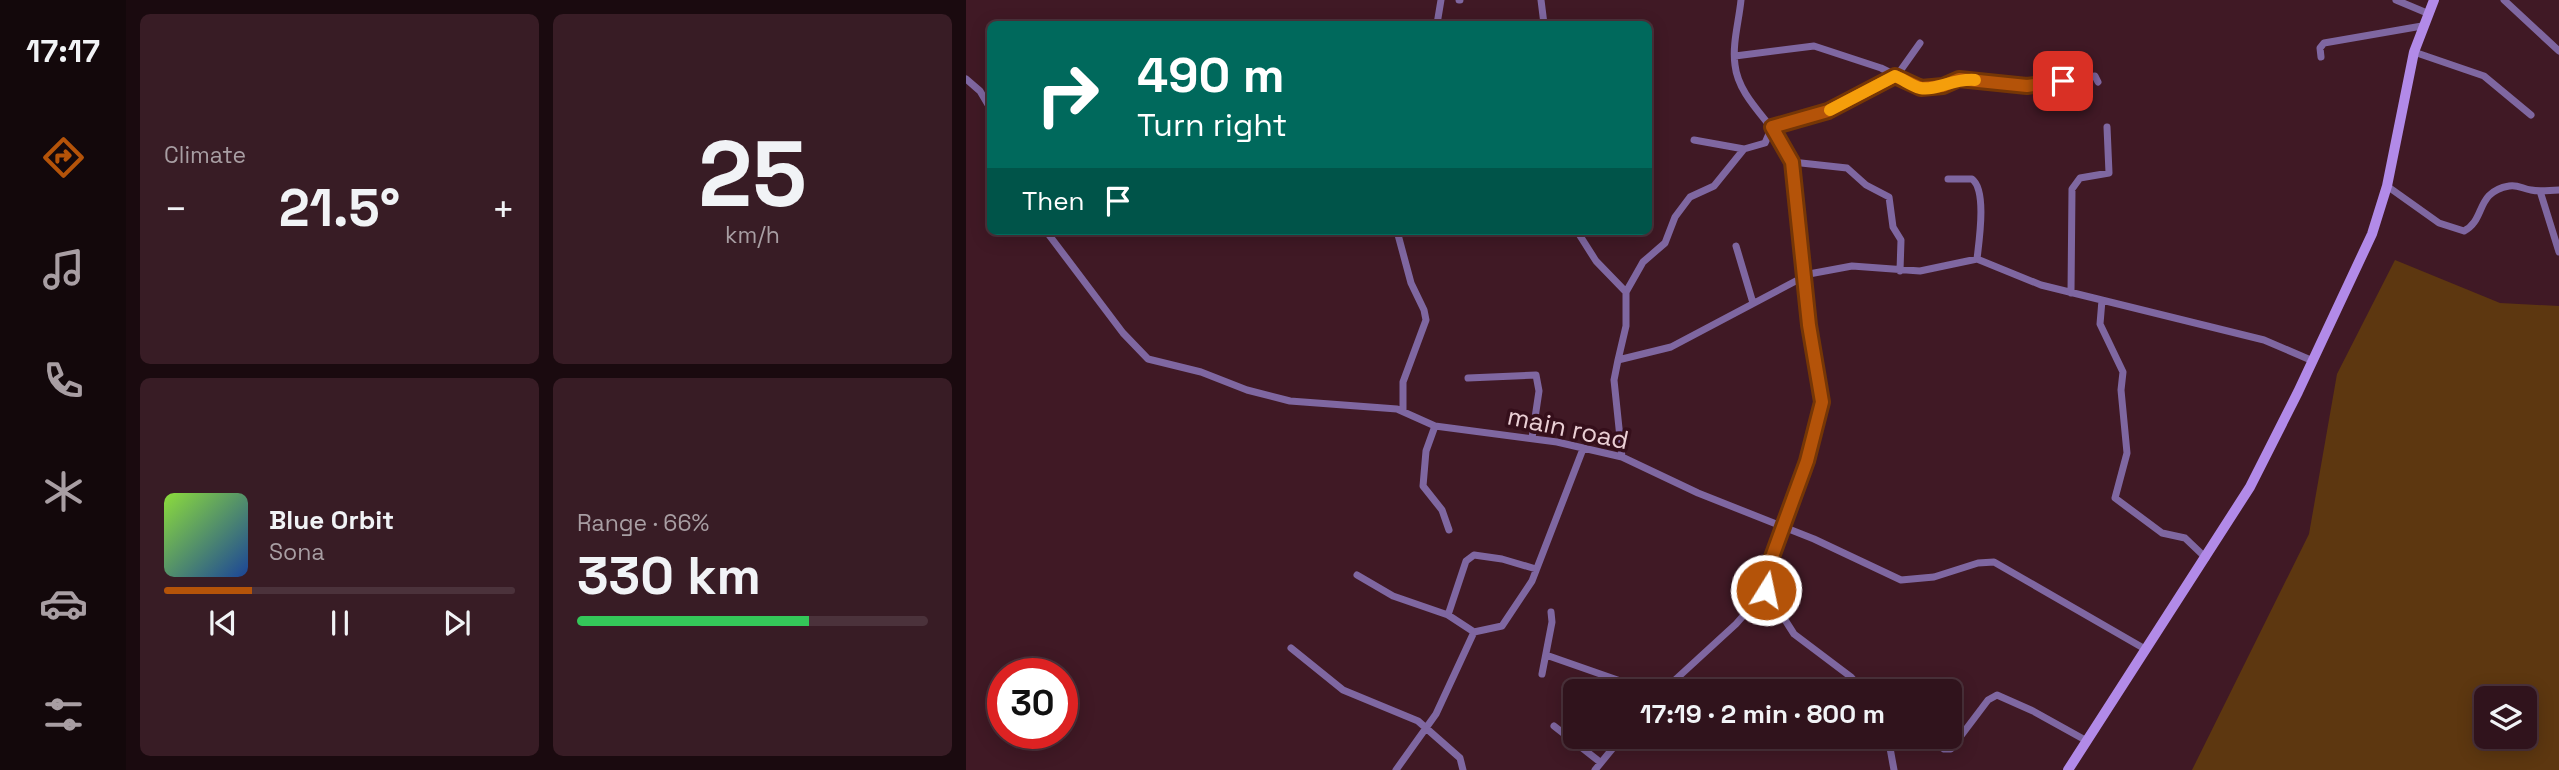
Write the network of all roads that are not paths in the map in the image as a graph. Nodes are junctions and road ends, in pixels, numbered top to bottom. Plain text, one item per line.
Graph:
1 (1441, 0) edge
2 (1541, 0) edge
3 (1741, 0) edge
4 (2396, 0) edge
5 (2434, 0) edge
6 (2504, 0) edge
7 (2427, 13) junction
8 (1438, 21) edge
9 (1544, 21) edge
10 (2421, 26) junction
11 (1920, 43) dead end
12 (2559, 51) edge
13 (2414, 52) junction
14 (1735, 56) junction
15 (2321, 57) dead end
16 (1895, 76) junction
17 (966, 79) edge
18 (2098, 82) dead end
19 (987, 103) edge
20 (2531, 115) dead end
21 (1772, 127) junction
22 (2108, 127) dead end
23 (1694, 140) dead end
24 (1744, 149) junction
25 (1792, 162) junction
26 (1948, 179) dead end
27 (2387, 186) junction
28 (2559, 190) edge
29 (2540, 191) junction
30 (1049, 235) edge
31 (1398, 235) edge
32 (1580, 235) edge
33 (1736, 246) dead end
34 (2559, 252) edge
35 (1977, 259) junction
36 (1900, 271) junction
37 (1803, 278) junction
38 (1626, 292) junction
39 (2071, 293) junction
40 (2102, 300) junction
41 (1753, 303) junction
42 (1618, 360) junction
43 (2313, 361) junction
44 (1468, 379) dead end
45 (1403, 411) junction
46 (1435, 426) junction
47 (1532, 438) junction
48 (1583, 449) junction
49 (1622, 457) junction
50 (1784, 526) junction
51 (1449, 530) dead end
52 (2206, 558) junction
53 (1536, 569) junction
54 (1357, 575) dead end
55 (1766, 590) junction
56 (1551, 612) dead end
57 (1448, 615) junction
58 (1474, 632) junction
59 (1291, 648) dead end
60 (2145, 649) junction
61 (1546, 655) junction
62 (1542, 674) dead end
63 (1615, 679) edge
64 (1676, 679) edge
65 (1853, 679) edge
66 (1554, 726) dead end
67 (1426, 728) junction
68 (1962, 735) edge
69 (2087, 741) junction
70 (1611, 749) edge
71 (1890, 749) edge
72 (1600, 762) junction
73 (1396, 770) edge
74 (1463, 770) edge
75 (1595, 770) edge
76 (1894, 770) edge
77 (2068, 770) edge

1 - 8 street
2 - 9 street
3 - 14 street
4 - 7 street
5 - 7 main road
6 - 12 street
7 - 10 main road
10 - 13 main road
10 - 15 street
11 - 16 street
13 - 20 street
13 - 27 main road
14 - 16 street
14 - 21 street
16 - 18 street
16 - 21 street
17 - 19 street
21 - 24 street
21 - 25 street
22 - 39 street
23 - 24 street
24 - 38 street
25 - 36 street
25 - 37 street
26 - 35 street
27 - 29 street
27 - 43 main road
28 - 29 street
29 - 34 street
30 - 45 street, main road
31 - 45 street
32 - 38 street
33 - 41 street
35 - 36 street
35 - 39 street
36 - 37 street
37 - 41 street
37 - 50 street
38 - 42 street
39 - 40 street
40 - 43 street
40 - 52 street
41 - 42 street
42 - 49 street
43 - 52 main road
44 - 47 street
45 - 46 street, main road
46 - 47 street, main road
46 - 51 street
47 - 48 street, main road
48 - 49 street, main road
48 - 53 street
49 - 50 street, main road
50 - 55 street
50 - 60 street, main road
52 - 60 main road
53 - 57 street
53 - 58 street
54 - 57 street
55 - 64 street
55 - 65 street
56 - 61 street
57 - 58 street
58 - 67 street
59 - 67 street
60 - 69 main road
61 - 62 street
61 - 63 street
66 - 72 street
67 - 73 street
67 - 74 street
68 - 69 street
69 - 77 main road
70 - 72 street
71 - 76 street
72 - 75 street

